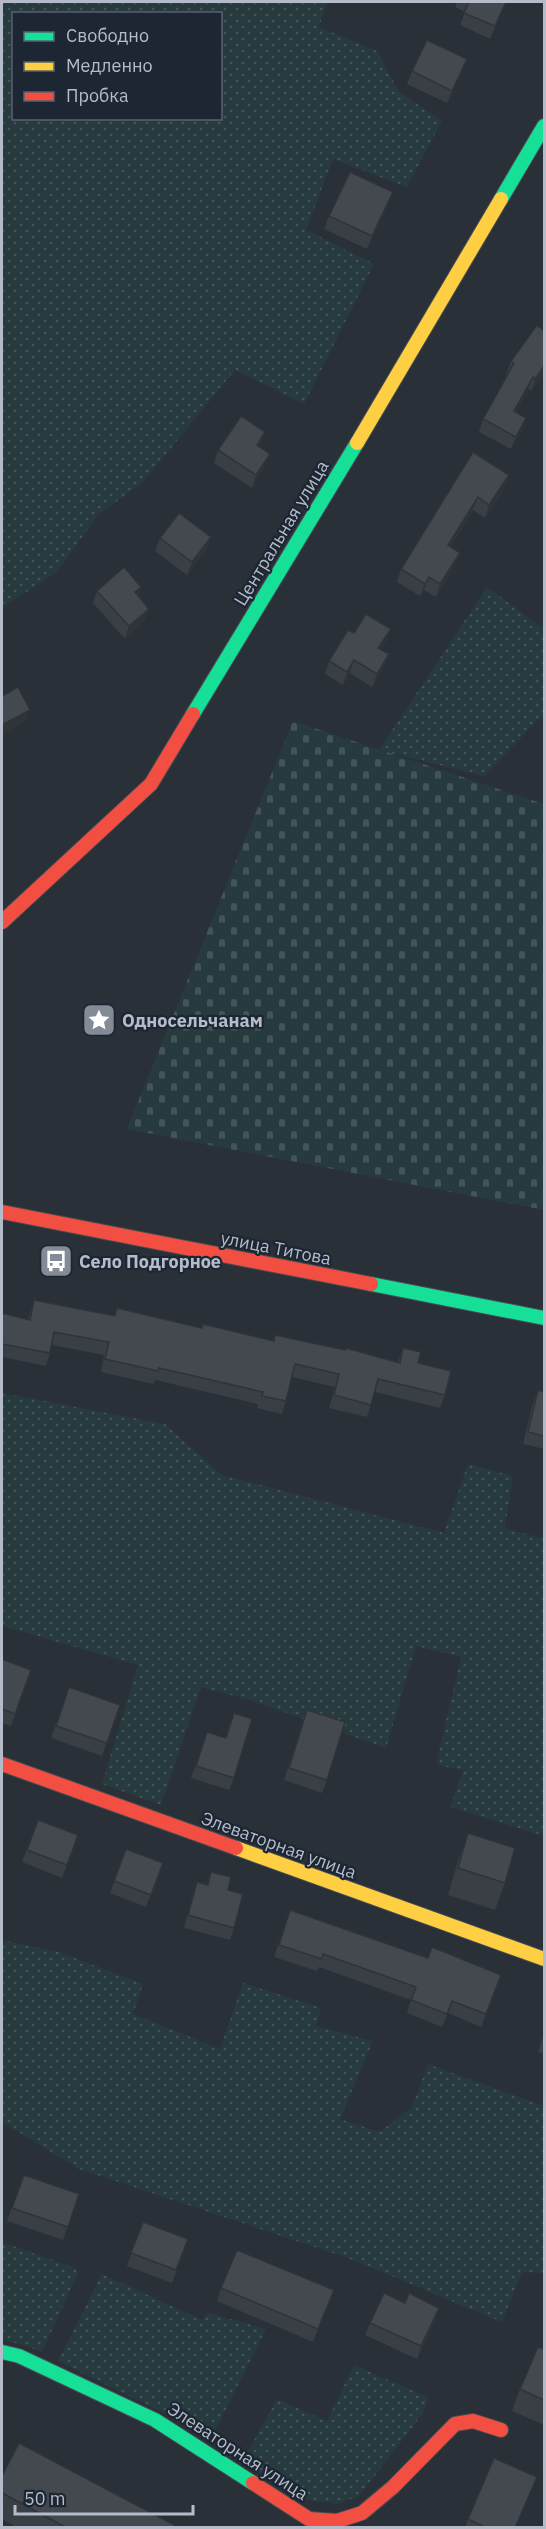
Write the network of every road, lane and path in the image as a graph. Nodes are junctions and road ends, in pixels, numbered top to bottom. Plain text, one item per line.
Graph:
1 (544, 126) edge
2 (2, 922) edge
3 (2, 1212) edge
4 (544, 1318) edge
5 (2, 1764) edge
6 (544, 1959) edge
7 (2, 2352) edge
8 (501, 2430) dead end

1 - 2 street, Центральная улица
3 - 4 street, улица Титова
5 - 6 street, Элеваторная улица
7 - 8 street, Элеваторная улица

